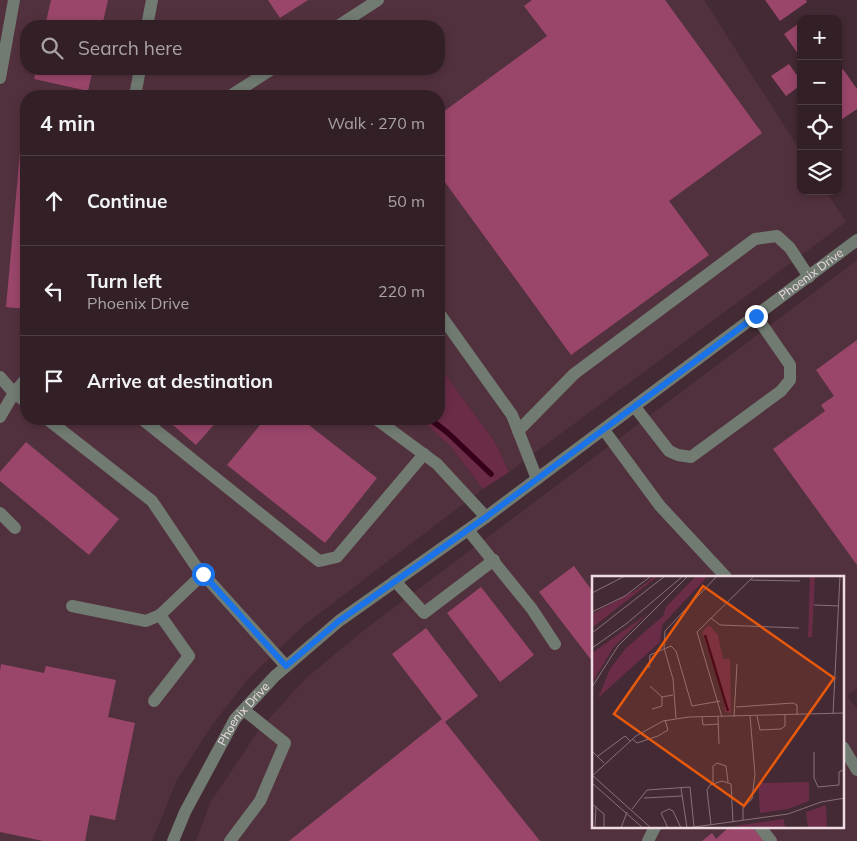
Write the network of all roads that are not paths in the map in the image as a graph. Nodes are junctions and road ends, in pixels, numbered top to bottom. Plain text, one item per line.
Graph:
1 (14, 0) edge
2 (152, 0) edge
3 (378, 0) edge
4 (148, 20) edge
5 (347, 20) edge
6 (139, 75) edge
7 (263, 75) edge
8 (0, 78) edge
9 (136, 90) edge
10 (239, 90) edge
11 (857, 240) edge
12 (809, 277) junction
13 (756, 316) junction
14 (445, 321) edge
15 (0, 377) edge
16 (20, 386) edge
17 (14, 392) junction
18 (20, 397) edge
19 (635, 407) junction
20 (0, 417) edge
21 (55, 425) edge
22 (149, 425) edge
23 (384, 425) edge
24 (604, 430) junction
25 (518, 431) junction
26 (424, 454) junction
27 (537, 479) junction
28 (0, 513) edge
29 (486, 517) junction
30 (15, 528) dead end
31 (468, 530) junction
32 (494, 560) junction
33 (203, 574) junction
34 (725, 576) edge
35 (395, 581) junction
36 (72, 606) dead end
37 (160, 615) junction
38 (555, 644) dead end
39 (286, 666) junction
40 (154, 701) dead end
41 (244, 710) junction
42 (844, 749) edge
43 (857, 770) edge
44 (761, 828) edge
45 (173, 841) edge
46 (230, 841) edge
47 (771, 841) edge

1 - 8 street
2 - 4 street
3 - 5 street
6 - 9 street
7 - 10 street
11 - 12 street, Phoenix Drive
12 - 13 street, Phoenix Drive
12 - 25 street
13 - 19 street, Phoenix Drive
13 - 19 street
14 - 25 street
15 - 17 street
16 - 17 street
17 - 18 street
17 - 20 street
19 - 24 street, Phoenix Drive
21 - 33 street
22 - 26 street
23 - 26 street
24 - 27 street, Phoenix Drive
24 - 34 street
25 - 27 street
26 - 29 street
27 - 29 street, Phoenix Drive
28 - 30 street
29 - 31 street, Phoenix Drive
31 - 32 street
31 - 35 street, Phoenix Drive
32 - 35 street
32 - 38 street
33 - 37 street
33 - 39 street
35 - 39 street, Phoenix Drive
36 - 37 street
37 - 40 street
39 - 41 street, Phoenix Drive
41 - 45 street, Phoenix Drive
41 - 46 street
42 - 43 street
44 - 47 street

